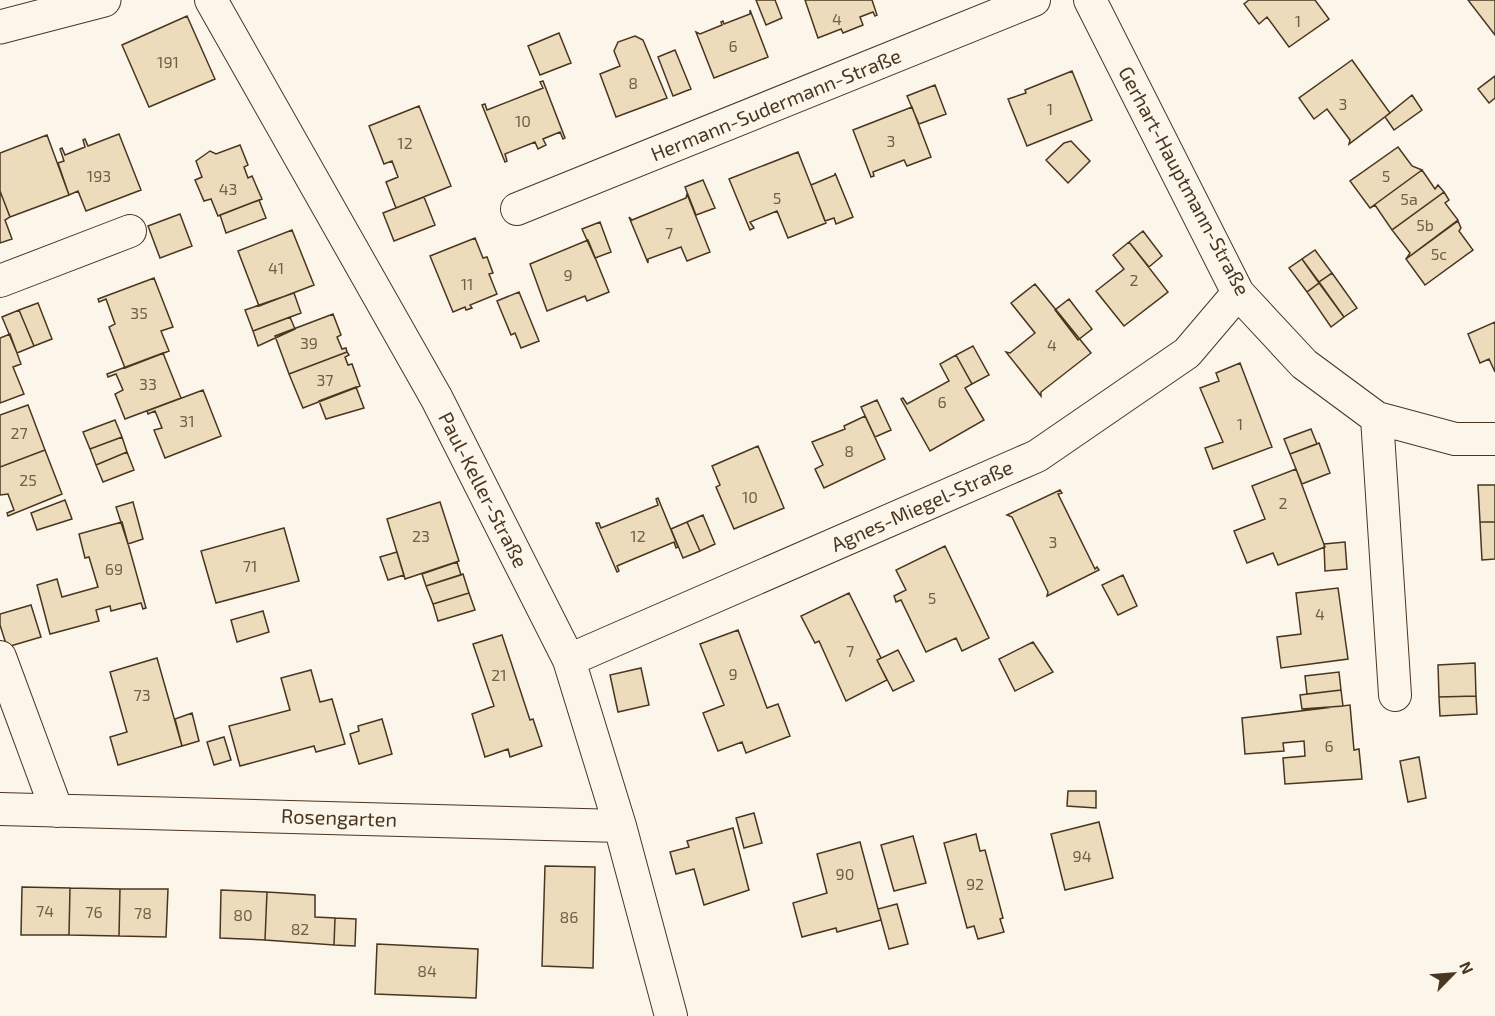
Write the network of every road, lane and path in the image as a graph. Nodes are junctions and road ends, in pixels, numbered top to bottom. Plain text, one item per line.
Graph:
1 (104, 0) edge
2 (211, 0) edge
3 (1034, 0) edge
4 (1090, 0) edge
5 (0, 27) edge
6 (517, 209) dead end
7 (130, 231) dead end
8 (0, 281) edge
9 (1238, 293) junction
10 (1377, 418) junction
11 (1495, 439) edge
12 (0, 657) edge
13 (569, 660) junction
14 (1395, 695) dead end
15 (0, 809) edge
16 (57, 811) junction
17 (620, 826) junction
18 (671, 1016) edge

1 - 5 street
2 - 13 street, Paul-Keller-Straße
3 - 6 street, Hermann-Sudermann-Straße
4 - 9 street, Gerhart-Hauptmann-Straße
7 - 8 street
9 - 10 street, Gerhart-Hauptmann-Straße
9 - 13 street, Agnes-Miegel-Straße
10 - 11 street, Gerhart-Hauptmann-Straße
10 - 14 street
12 - 16 street
13 - 17 street, Paul-Keller-Straße
15 - 16 street, Rosengarten
16 - 17 street, Rosengarten
17 - 18 street, Paul-Keller-Straße

